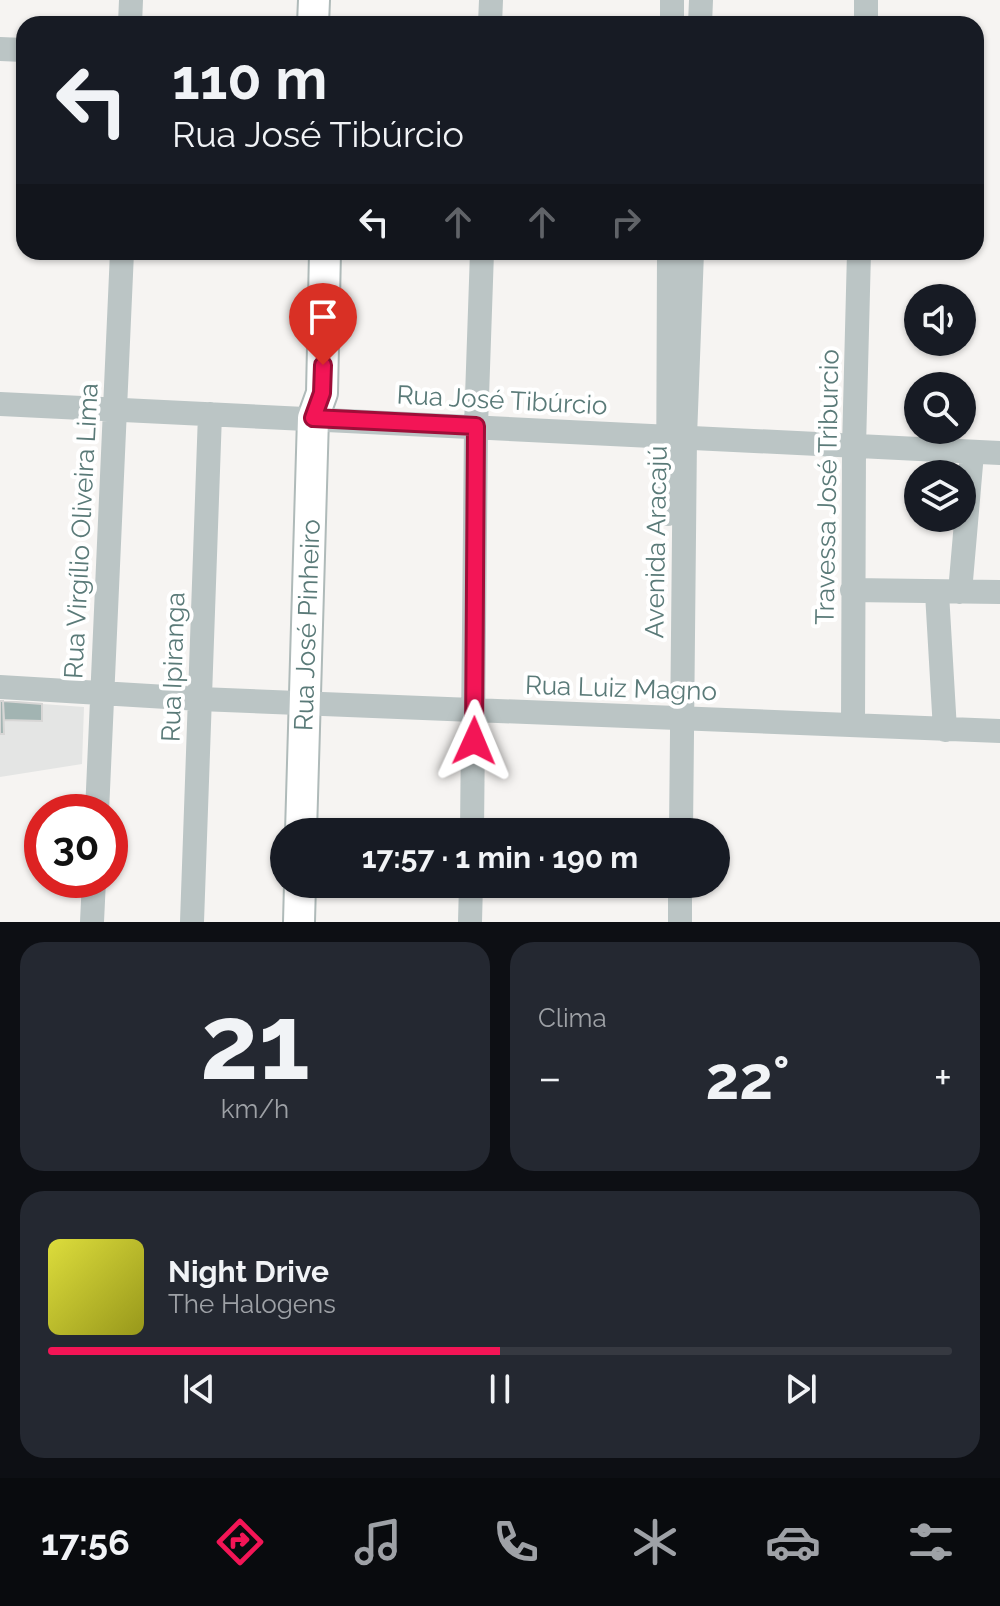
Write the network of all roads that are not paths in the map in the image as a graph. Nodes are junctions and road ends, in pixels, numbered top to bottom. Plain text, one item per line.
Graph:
1 (122, 260) edge
2 (306, 260) edge
3 (325, 260) edge
4 (482, 260) edge
5 (669, 260) edge
6 (691, 260) edge
7 (859, 260) edge
8 (0, 404) edge
9 (116, 410) junction
10 (210, 414) junction
11 (313, 418) junction
12 (476, 426) junction
13 (676, 437) junction
14 (854, 447) junction
15 (972, 453) junction
16 (1000, 453) edge
17 (852, 590) junction
18 (949, 592) junction
19 (1000, 592) edge
20 (0, 687) edge
21 (101, 693) junction
22 (200, 699) junction
23 (305, 702) junction
24 (475, 711) junction
25 (676, 718) junction
26 (853, 723) junction
27 (945, 730) junction
28 (1000, 731) edge
29 (98, 794) edge
30 (301, 818) edge
31 (472, 818) edge
32 (670, 818) edge
33 (680, 818) edge
34 (93, 898) edge
35 (300, 898) edge
36 (471, 898) edge
37 (669, 898) edge
38 (680, 898) edge
39 (92, 922) edge
40 (192, 922) edge
41 (299, 922) edge
42 (470, 922) edge
43 (669, 922) edge
44 (680, 922) edge

1 - 9 street, Rua Virgílio Oliveira Lima
2 - 11 main road, Rua José Pinheiro
3 - 11 main road, Rua José Pinheiro
4 - 12 street
5 - 13 street, Avenida Aracajú
6 - 13 street, Avenida Aracajú
7 - 14 street, Travessa José Triburcio
8 - 9 street, Rua José Tibúrcio
9 - 10 street, Rua José Tibúrcio
9 - 21 street, Rua Virgílio Oliveira Lima
10 - 11 street, Rua José Tibúrcio
10 - 22 street, Rua Ipiranga
11 - 12 street, Rua José Tibúrcio
11 - 23 main road, Rua José Pinheiro
12 - 13 street, Rua José Tibúrcio
12 - 24 street
13 - 14 street, Rua José Tibúrcio
13 - 25 street, Avenida Aracajú
14 - 15 street, Rua José Tibúrcio
14 - 17 street, Travessa José Triburcio
15 - 16 street, Rua José Tibúrcio
15 - 18 street
17 - 18 street
17 - 26 street, Travessa José Triburcio
18 - 19 street
18 - 27 street
20 - 21 street, Rua Luiz Magno
21 - 22 street, Rua Luiz Magno
21 - 29 street, Rua Virgílio Oliveira Lima
22 - 23 street, Rua Luiz Magno
22 - 40 street, Rua Ipiranga
23 - 24 street, Rua Luiz Magno
23 - 30 main road, Rua José Pinheiro
24 - 25 street, Rua Luiz Magno
24 - 31 street
25 - 26 street, Rua Luiz Magno
25 - 32 street, Avenida Aracajú
25 - 33 street, Avenida Aracajú
26 - 27 street, Rua Luiz Magno
27 - 28 street, Rua Luiz Magno
34 - 39 street
35 - 41 main road
36 - 42 street
37 - 43 street
38 - 44 street

